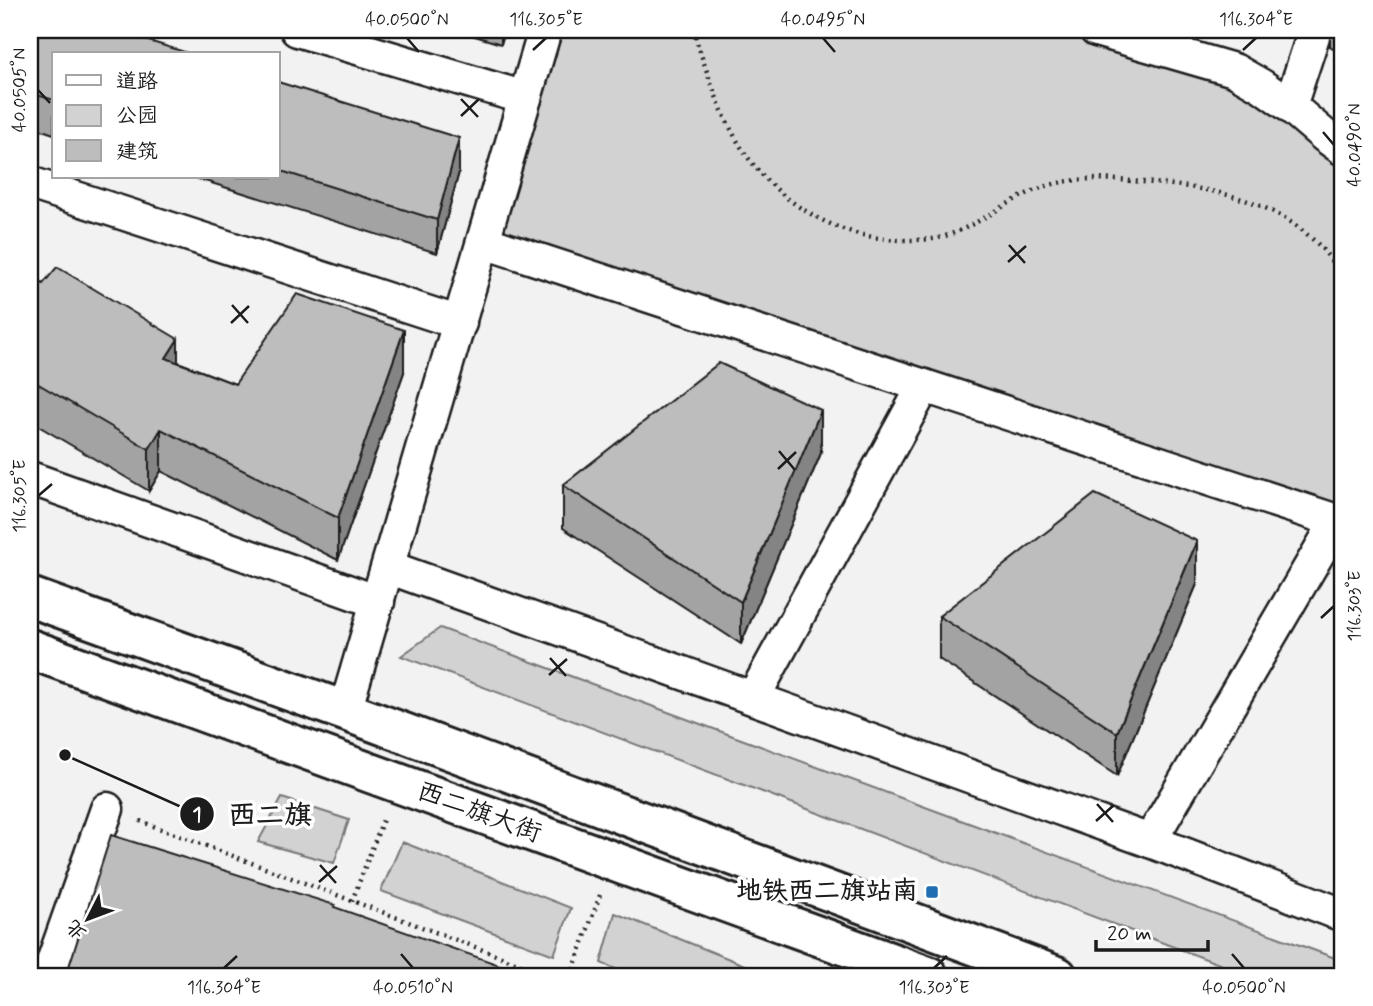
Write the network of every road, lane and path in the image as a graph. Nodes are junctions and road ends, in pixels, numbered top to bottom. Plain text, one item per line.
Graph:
1 (297, 30) edge
2 (545, 30) edge
3 (693, 30) edge
4 (1096, 30) edge
5 (1315, 30) edge
6 (525, 98) junction
7 (1290, 106) junction
8 (1343, 149) edge
9 (30, 183) edge
10 (484, 242) junction
11 (1343, 278) edge
12 (460, 323) junction
13 (924, 386) junction
14 (30, 478) edge
15 (1340, 522) edge
16 (388, 567) junction
17 (30, 597) edge
18 (378, 602) junction
19 (30, 649) edge
20 (753, 698) junction
21 (345, 711) junction
22 (396, 783) junction
23 (107, 809) joint
24 (1150, 841) junction
25 (612, 861) junction
26 (352, 901) junction
27 (1343, 915) edge
28 (48, 976) edge
29 (552, 976) edge
30 (571, 976) edge
31 (928, 976) edge
32 (1056, 976) edge

1 - 6 street
2 - 6 street
3 - 11 path
4 - 7 street
5 - 7 street
6 - 10 street
7 - 8 street
9 - 12 street
10 - 12 street
10 - 13 street
12 - 16 street
13 - 15 street
13 - 20 street
14 - 18 street
15 - 24 street
16 - 18 street
16 - 20 street
17 - 21 main road, 西二旗大街
18 - 21 street
19 - 22 main road, 西二旗大街
20 - 24 street
21 - 32 main road, 西二旗大街
22 - 25 main road, 西二旗大街
22 - 26 path
23 - 26 path
23 - 28 street
24 - 27 street
25 - 30 path
25 - 31 main road, 西二旗大街
26 - 29 path

